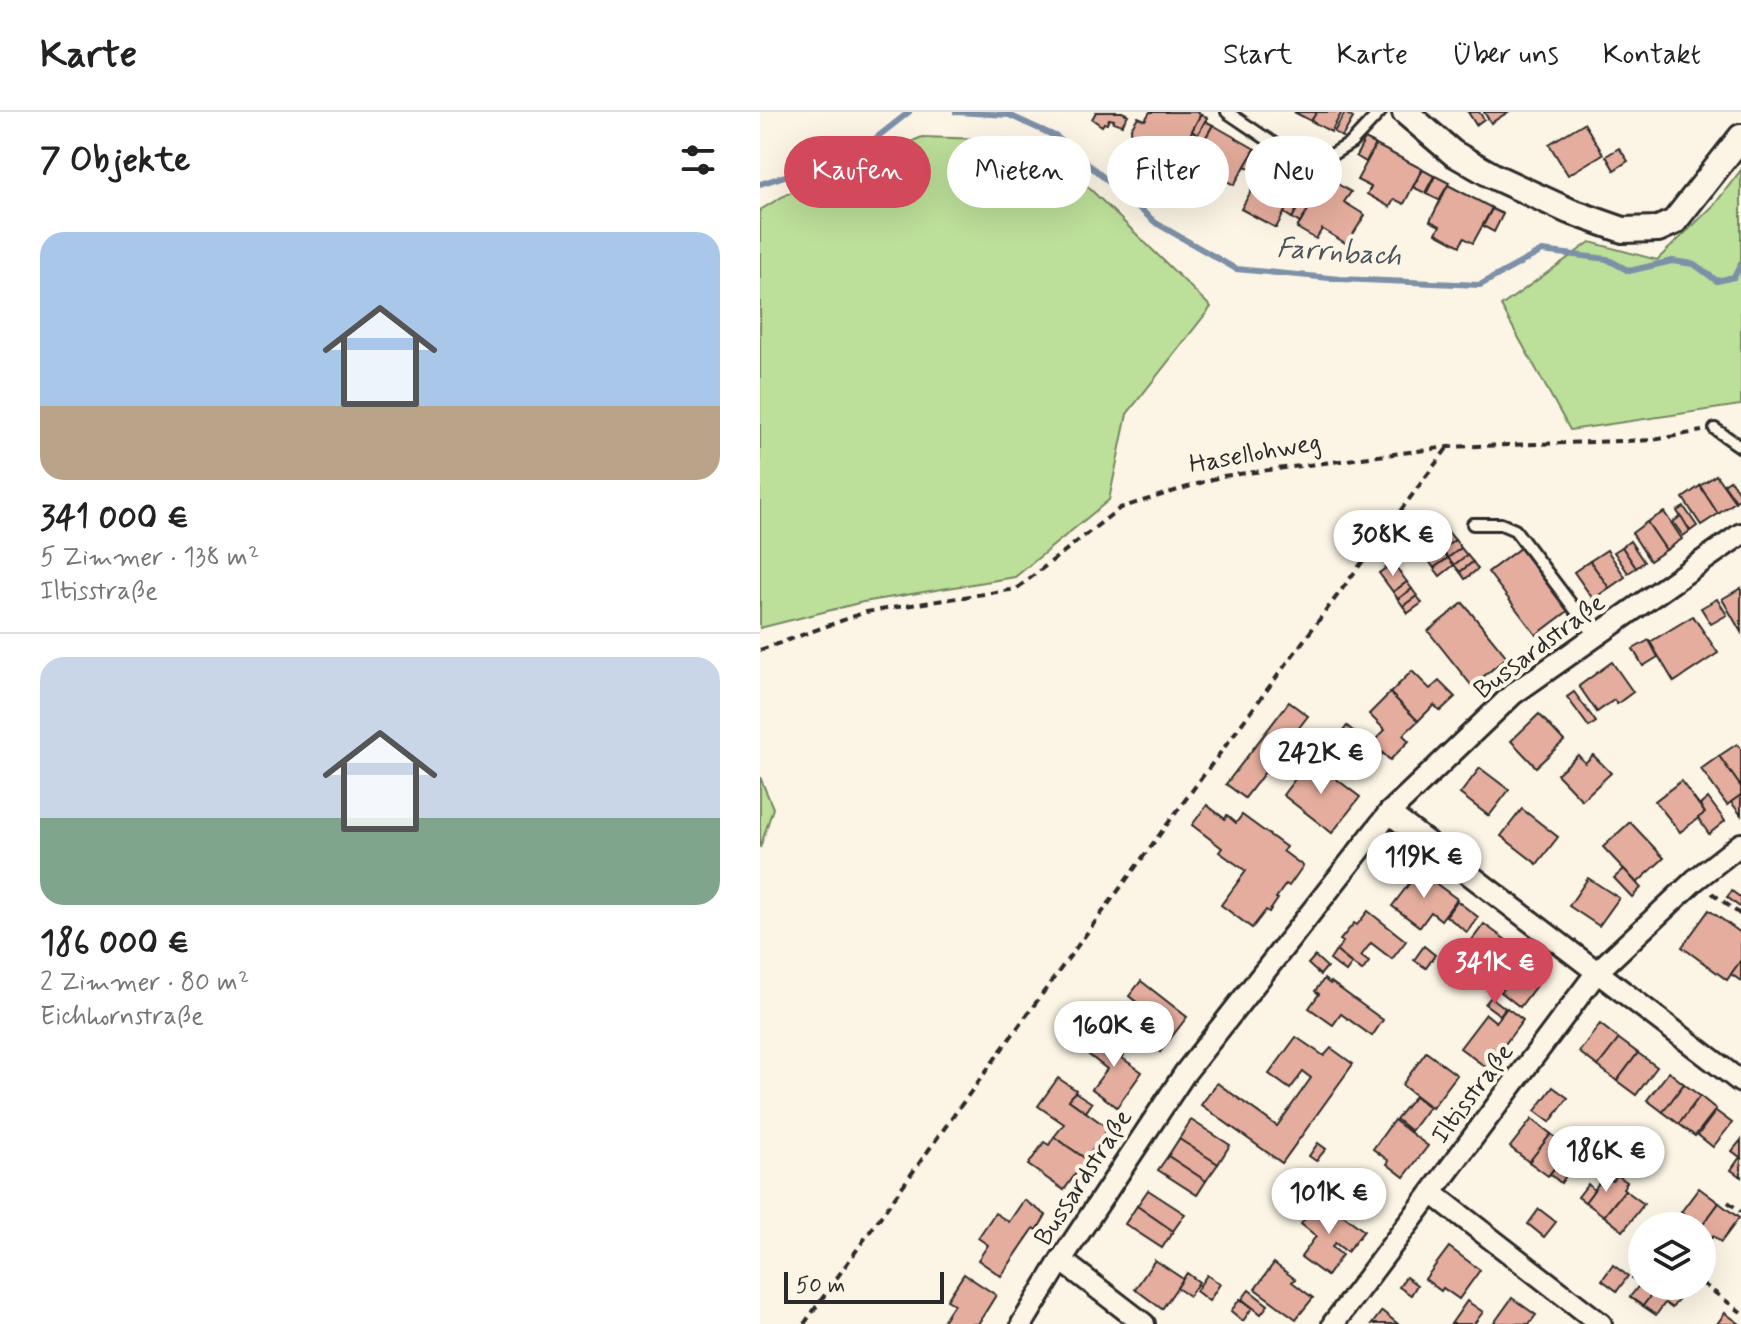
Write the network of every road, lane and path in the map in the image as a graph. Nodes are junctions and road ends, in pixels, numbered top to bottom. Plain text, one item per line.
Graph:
1 (1227, 112) edge
2 (1380, 112) edge
3 (1408, 113) edge
4 (1741, 137) edge
5 (1715, 429) joint
6 (1448, 447) junction
7 (1741, 447) edge
8 (1473, 524) dead end
9 (1741, 534) edge
10 (1595, 636) junction
11 (760, 650) edge
12 (1389, 813) junction
13 (1741, 844) edge
14 (1695, 880) junction
15 (1741, 915) edge
16 (1597, 972) junction
17 (1741, 1082) edge
18 (1432, 1193) junction
19 (1728, 1202) dead end
20 (1741, 1212) edge
21 (1061, 1260) junction
22 (1716, 1293) edge
23 (1741, 1312) edge
24 (804, 1324) edge
25 (1022, 1324) edge
26 (1144, 1324) edge
27 (1333, 1324) edge
28 (1601, 1324) edge

1 - 2 lane
3 - 4 street
5 - 6 path, Hasellohweg
5 - 7 lane
6 - 11 path, Hasellohweg
6 - 24 path
8 - 10 lane
9 - 10 street, Bussardstraße
10 - 12 street, Bussardstraße
12 - 16 street
12 - 21 street, Bussardstraße
13 - 14 street, Iltisstraße
14 - 15 path
14 - 16 street, Iltisstraße
16 - 17 street
16 - 18 street, Iltisstraße
18 - 27 street, Iltisstraße
18 - 28 street
19 - 20 path
21 - 25 street, Bussardstraße
21 - 26 street
22 - 23 path

